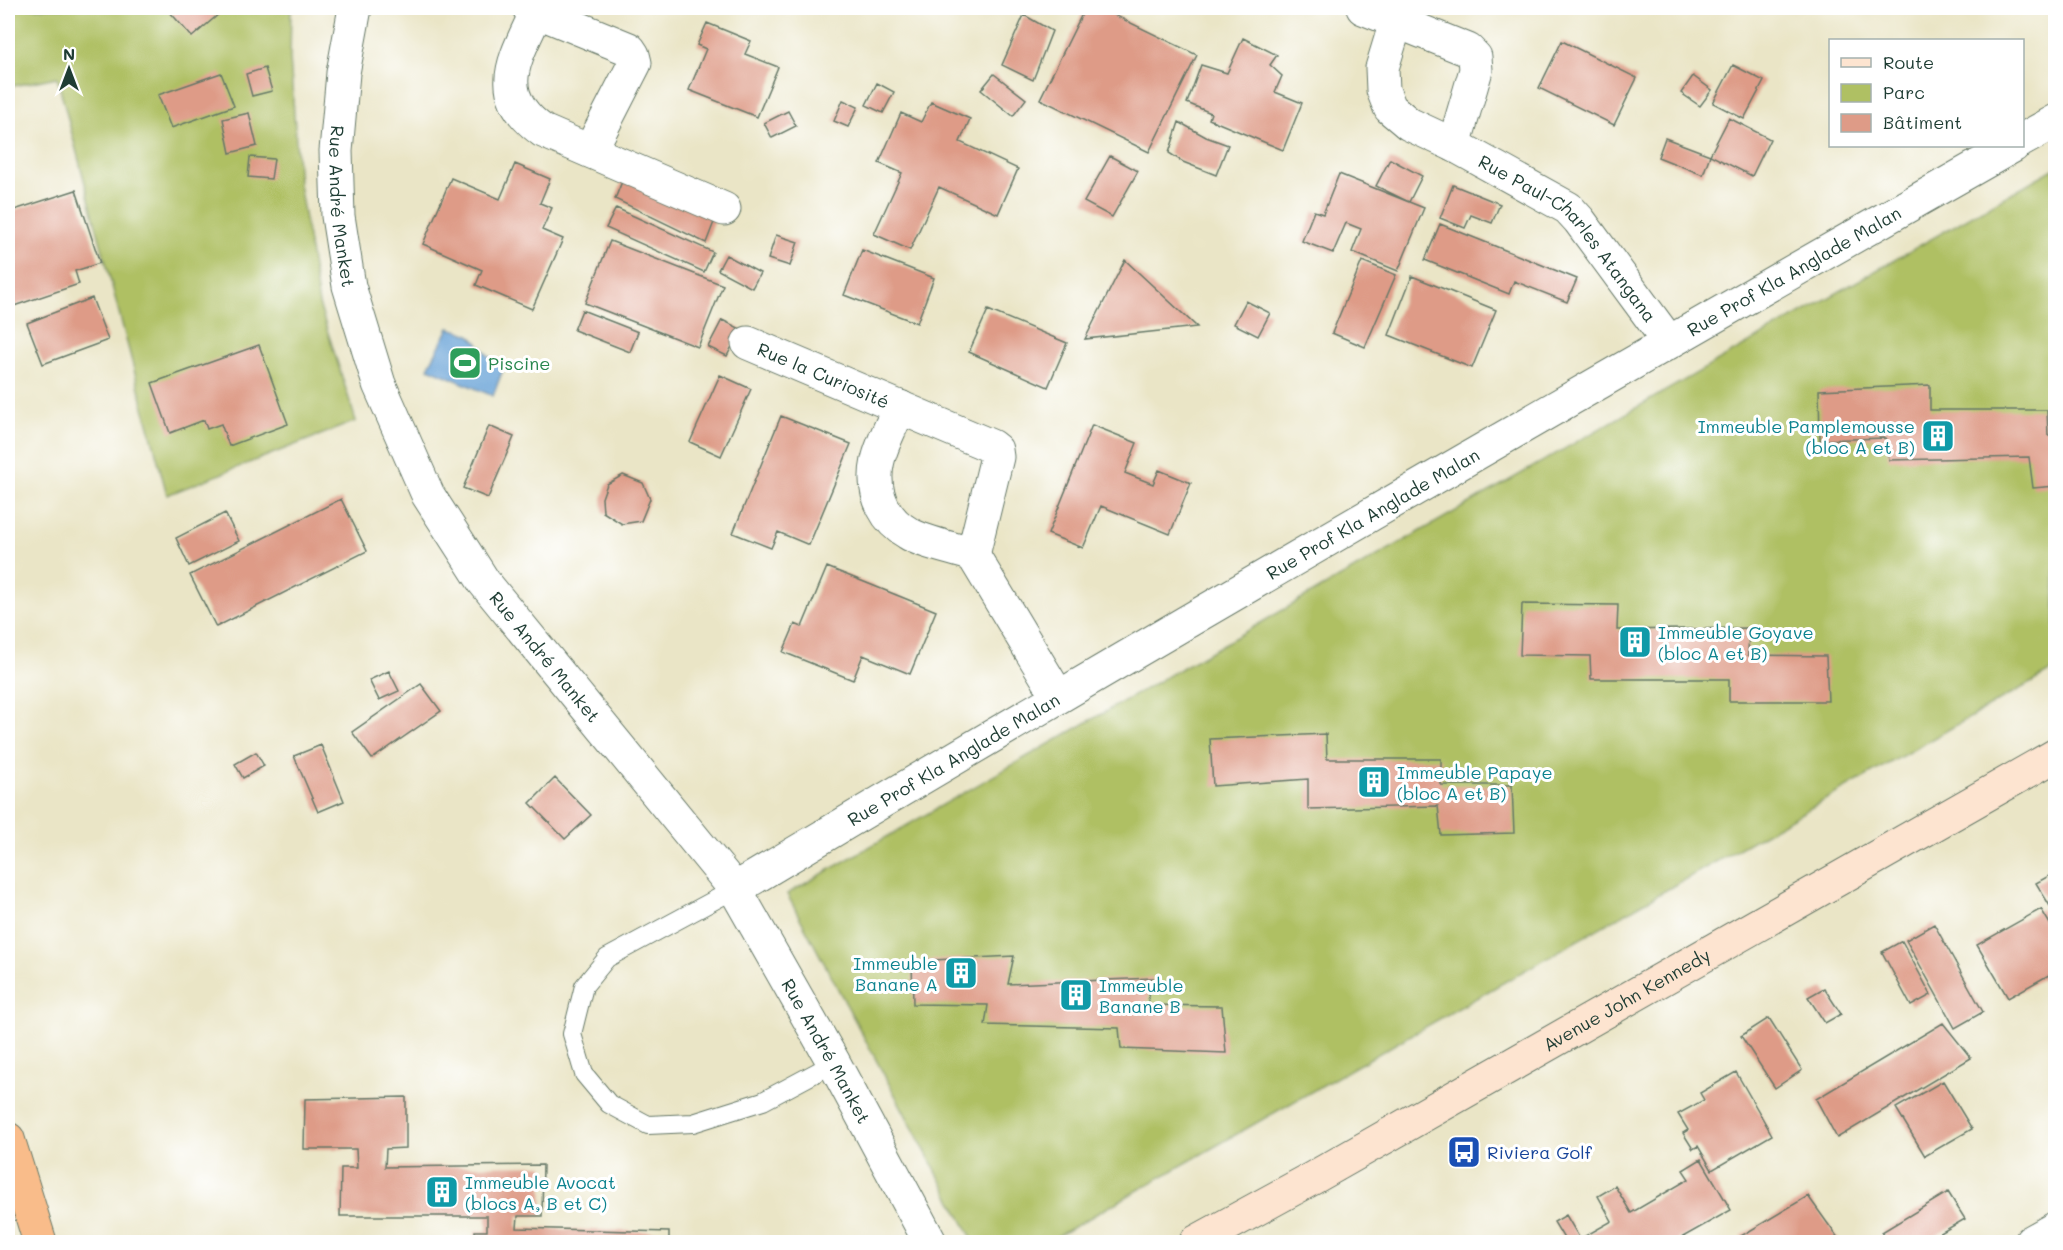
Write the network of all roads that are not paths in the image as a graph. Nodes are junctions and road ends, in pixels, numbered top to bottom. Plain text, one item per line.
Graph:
1 (355, 8) edge
2 (1362, 8) edge
3 (533, 9) edge
4 (1396, 22) junction
5 (2055, 121) edge
6 (2024, 139) edge
7 (1454, 145) junction
8 (2011, 147) edge
9 (590, 151) junction
10 (724, 209) dead end
11 (1669, 342) junction
12 (748, 343) dead end
13 (900, 407) junction
14 (973, 555) junction
15 (1058, 696) junction
16 (2055, 755) edge
17 (735, 889) junction
18 (834, 1064) junction
19 (8, 1139) edge
20 (2055, 1228) edge
21 (40, 1242) edge
22 (930, 1242) edge
23 (1196, 1242) edge
24 (2031, 1242) edge

1 - 17 street, Rue André Manket
2 - 4 street, Rue Paul-Charles Atangana
3 - 9 street
3 - 9 street
4 - 7 street, Rue Paul-Charles Atangana
4 - 7 street, Rue Paul-Charles Atangana
5 - 6 street
7 - 11 street, Rue Paul-Charles Atangana
8 - 11 street, Rue Prof Kla Anglade Malan
9 - 10 street
11 - 15 street, Rue Prof Kla Anglade Malan
12 - 13 street, Rue la Curiosité
13 - 14 street, Rue la Curiosité
13 - 14 street, Rue la Curiosité
14 - 15 street
15 - 17 street, Rue Prof Kla Anglade Malan
16 - 23 main road, Avenue John Kennedy
17 - 18 street, Rue André Manket
17 - 18 lane
18 - 22 street, Rue André Manket
19 - 21 highway
20 - 24 street

